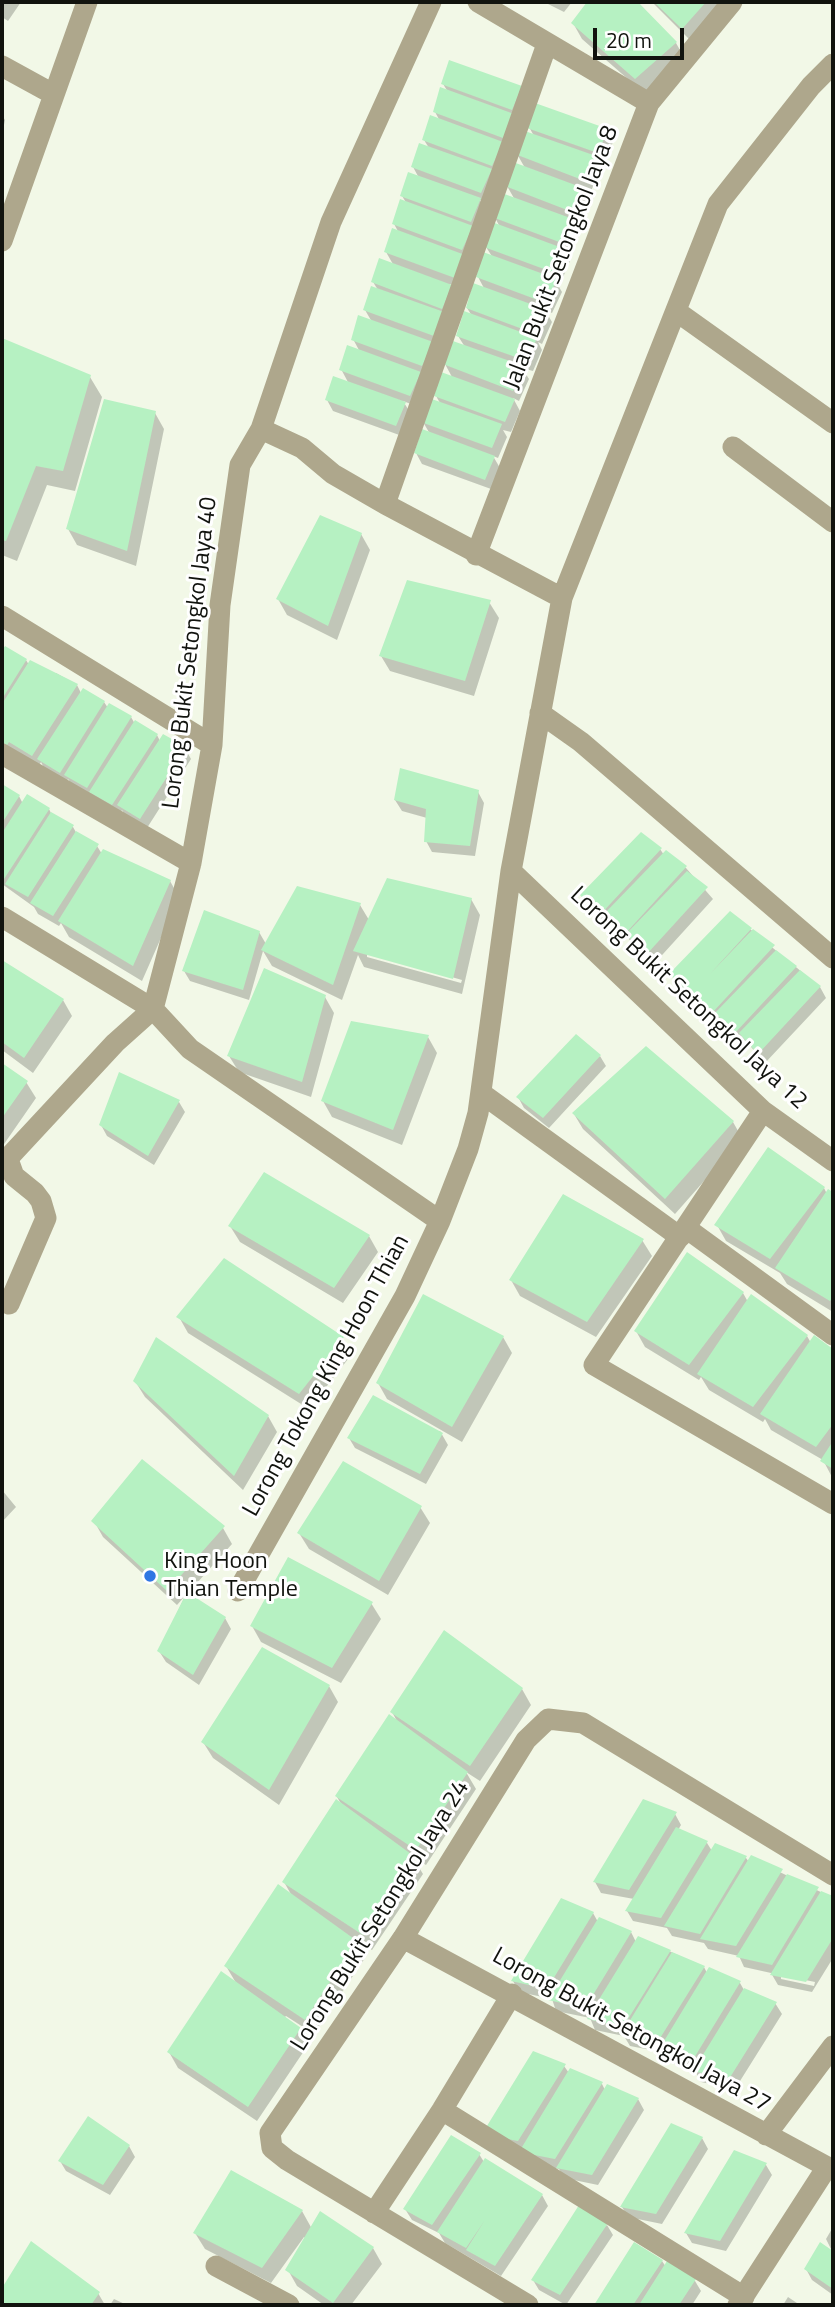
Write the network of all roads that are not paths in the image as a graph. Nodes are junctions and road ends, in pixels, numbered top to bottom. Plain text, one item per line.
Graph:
1 (87, 2) edge
2 (431, 2) edge
3 (478, 2) edge
4 (732, 2) edge
5 (547, 44) junction
6 (833, 64) edge
7 (2, 66) edge
8 (53, 94) junction
9 (649, 103) junction
10 (2, 241) edge
11 (676, 312) junction
12 (833, 423) edge
13 (261, 429) junction
14 (733, 447) dead end
15 (385, 503) junction
16 (833, 522) edge
17 (476, 555) junction
18 (562, 598) junction
19 (2, 616) edge
20 (540, 713) junction
21 (212, 745) junction
22 (2, 754) edge
23 (191, 863) junction
24 (512, 871) junction
25 (2, 917) edge
26 (833, 958) edge
27 (153, 1009) junction
28 (481, 1093) junction
29 (763, 1111) junction
30 (833, 1161) edge
31 (440, 1221) junction
32 (683, 1232) junction
33 (9, 1304) dead end
34 (833, 1335) edge
35 (833, 1504) edge
36 (238, 1591) dead end
37 (833, 1875) edge
38 (403, 1938) junction
39 (512, 1994) junction
40 (833, 2046) edge
41 (442, 2110) junction
42 (766, 2135) junction
43 (830, 2169) edge
44 (374, 2213) junction
45 (216, 2266) dead end
46 (741, 2301) edge
47 (289, 2305) edge
48 (528, 2305) edge

1 - 8 street
2 - 13 street, Lorong Bukit Setongkol Jaya 40
3 - 5 street
4 - 9 street, Jalan Bukit Setongkol Jaya 8
5 - 9 street
5 - 15 street
6 - 11 street, Lorong Tokong King Hoon Thian
7 - 8 street
8 - 10 street
9 - 17 street, Jalan Bukit Setongkol Jaya 8
11 - 12 street
11 - 18 street, Lorong Tokong King Hoon Thian
13 - 15 street
13 - 21 street, Lorong Bukit Setongkol Jaya 40
14 - 16 street
15 - 17 street
17 - 18 street
18 - 20 street, Lorong Tokong King Hoon Thian
19 - 21 street
20 - 24 street, Lorong Tokong King Hoon Thian
20 - 26 street
21 - 23 street, Lorong Bukit Setongkol Jaya 40
22 - 23 street
23 - 27 street, Lorong Bukit Setongkol Jaya 40
24 - 28 street, Lorong Tokong King Hoon Thian
24 - 29 street, Lorong Bukit Setongkol Jaya 12
25 - 27 street
27 - 31 street
27 - 33 street
28 - 31 street, Lorong Tokong King Hoon Thian
28 - 32 street
29 - 30 street, Lorong Bukit Setongkol Jaya 12
29 - 32 street
31 - 36 street, Lorong Tokong King Hoon Thian
32 - 34 street
32 - 35 street
37 - 38 street, Lorong Bukit Setongkol Jaya 24
38 - 39 street, Lorong Bukit Setongkol Jaya 27
38 - 44 street, Lorong Bukit Setongkol Jaya 24
39 - 41 street
39 - 42 street, Lorong Bukit Setongkol Jaya 27
40 - 42 street
41 - 44 street
41 - 46 street
42 - 43 street, Lorong Bukit Setongkol Jaya 27
43 - 46 street
44 - 48 street
45 - 47 street

